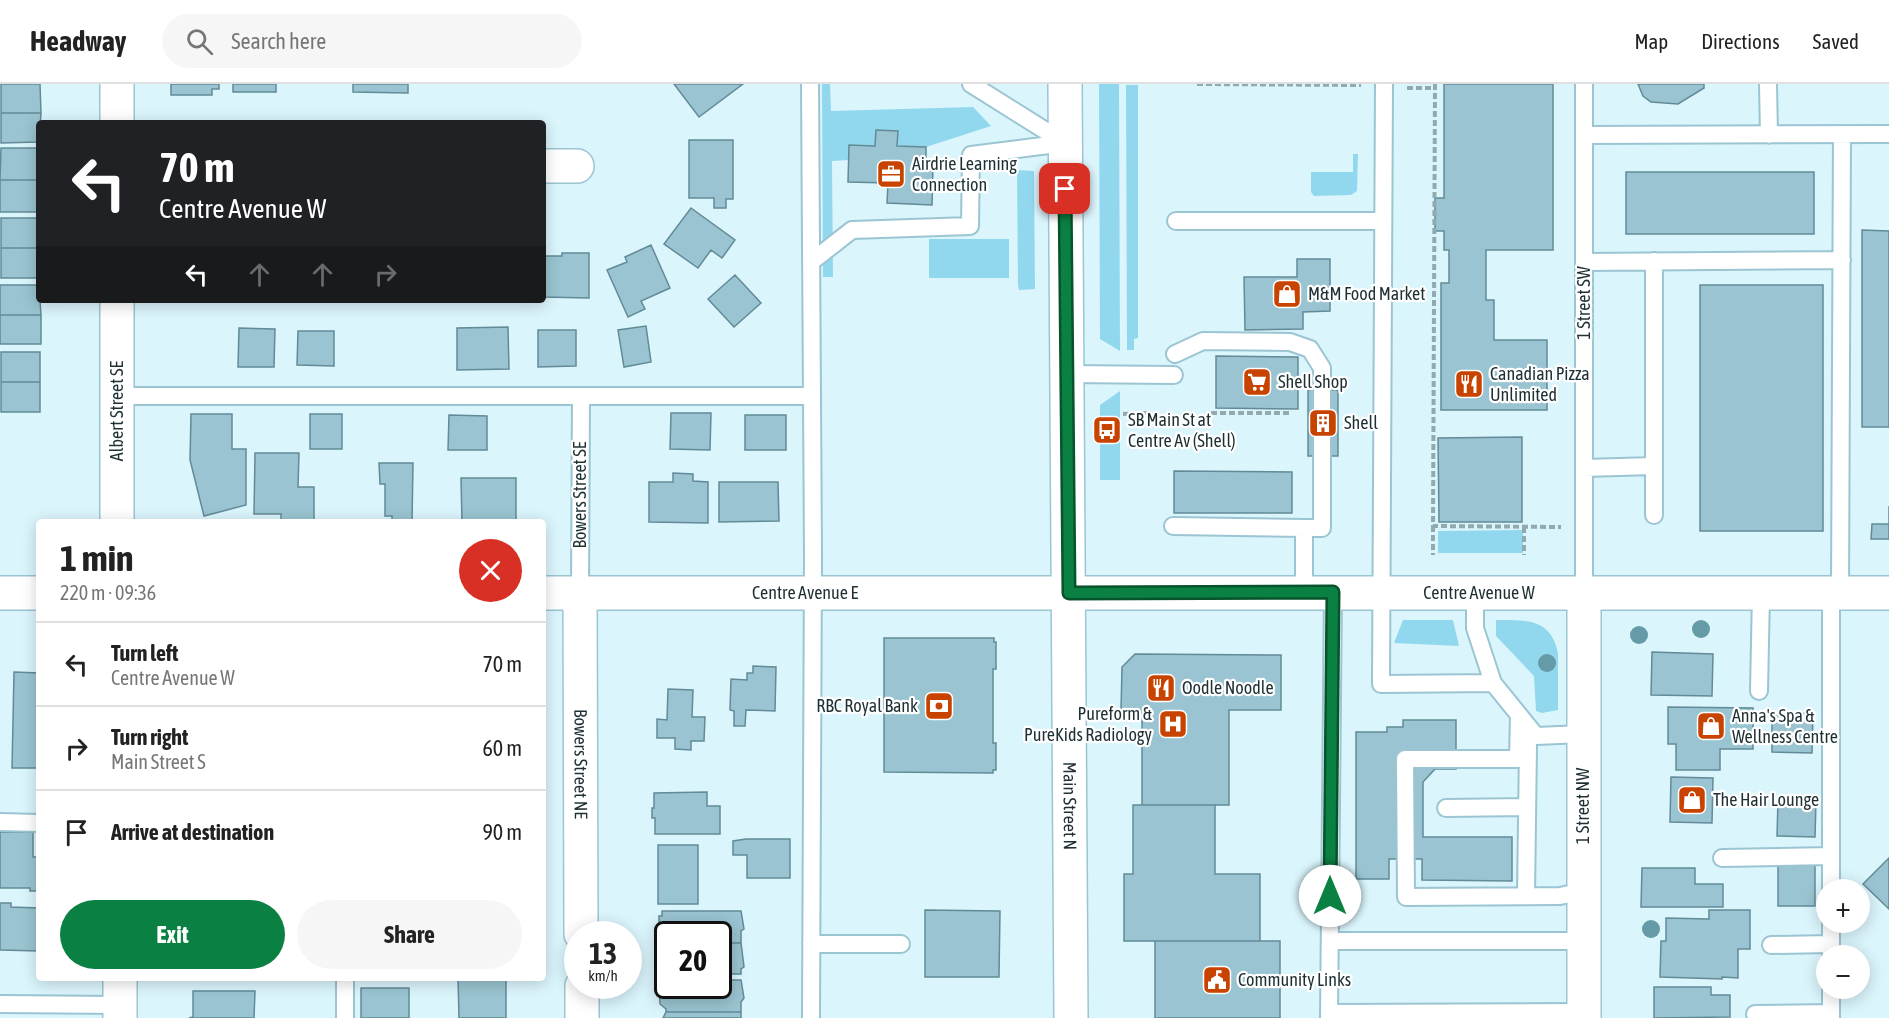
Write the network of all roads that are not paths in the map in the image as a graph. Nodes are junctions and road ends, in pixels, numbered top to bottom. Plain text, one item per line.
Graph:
1 (117, 84) edge
2 (810, 84) edge
3 (971, 84) edge
4 (1065, 84) edge
5 (1584, 84) edge
6 (1768, 84) edge
7 (1383, 86) edge
8 (117, 120) edge
9 (1842, 134) junction
10 (1889, 134) edge
11 (1584, 135) junction
12 (1769, 135) junction
13 (1065, 143) junction
14 (546, 166) edge
15 (577, 166) dead end
16 (1176, 221) dead end
17 (1383, 221) junction
18 (1842, 260) junction
19 (1654, 261) junction
20 (811, 262) junction
21 (1584, 262) junction
22 (117, 303) edge
23 (1175, 354) dead end
24 (1067, 374) junction
25 (1174, 375) dead end
26 (117, 396) junction
27 (580, 396) junction
28 (811, 396) junction
29 (1654, 466) junction
30 (1584, 468) junction
31 (1654, 515) dead end
32 (117, 519) edge
33 (1173, 526) dead end
34 (1304, 528) junction
35 (1318, 592) junction
36 (1381, 592) junction
37 (1475, 592) junction
38 (1761, 592) junction
39 (1835, 592) junction
40 (0, 593) edge
41 (36, 593) edge
42 (546, 593) edge
43 (580, 593) junction
44 (812, 593) junction
45 (1069, 593) junction
46 (1584, 593) junction
47 (1889, 593) edge
48 (1493, 683) junction
49 (1759, 691) dead end
50 (1523, 721) junction
51 (1583, 734) junction
52 (1527, 807) junction
53 (1446, 808) dead end
54 (0, 822) edge
55 (36, 823) edge
56 (1831, 856) junction
57 (1722, 858) dead end
58 (1831, 879) edge
59 (1584, 891) junction
60 (1526, 896) junction
61 (581, 921) edge
62 (1330, 941) junction
63 (1584, 941) junction
64 (811, 944) junction
65 (901, 944) dead end
66 (1771, 945) dead end
67 (1816, 949) edge
68 (345, 981) edge
69 (582, 999) edge
70 (1831, 999) edge
71 (120, 1000) edge
72 (0, 1005) edge
73 (1755, 1014) dead end
74 (1584, 1015) edge
75 (1831, 1015) edge
76 (1329, 1016) edge
77 (345, 1018) edge
78 (582, 1018) edge
79 (811, 1018) edge
80 (1071, 1018) edge

1 - 8 street
2 - 20 lane
3 - 13 lane
4 - 13 street, Main Street N
5 - 11 lane, 1 Street SW
6 - 12 lane
7 - 17 lane
9 - 10 lane
9 - 12 lane
9 - 18 lane
11 - 12 lane
11 - 21 lane, 1 Street SW
13 - 20 lane
13 - 24 street, Main Street N
14 - 15 street
16 - 17 lane
17 - 36 lane
18 - 19 lane
18 - 39 lane
19 - 21 lane
19 - 29 lane
20 - 28 lane
21 - 30 lane, 1 Street SW
22 - 26 street, Albert Street SE
23 - 34 lane
24 - 25 lane
24 - 45 street, Main Street N
26 - 27 lane
26 - 32 street, Albert Street SE
27 - 28 lane
27 - 43 lane, Bowers Street SE
28 - 44 lane
29 - 30 lane
29 - 31 lane
30 - 46 lane, 1 Street SW
33 - 34 lane
34 - 35 lane
35 - 36 street, Centre Avenue W
35 - 45 street, Centre Avenue W
35 - 62 lane
36 - 37 street, Centre Avenue W
36 - 48 lane
37 - 46 street, Centre Avenue W
37 - 48 lane
38 - 39 street, Centre Avenue W
38 - 46 street, Centre Avenue W
38 - 49 lane
39 - 47 street, Centre Avenue W
39 - 56 lane
40 - 41 street
42 - 43 street, Centre Avenue E
43 - 44 street, Centre Avenue E
43 - 61 street, Bowers Street NE
44 - 45 street, Centre Avenue E
44 - 64 lane
45 - 80 street, Main Street N
46 - 51 street, 1 Street NW
48 - 50 lane
50 - 51 lane
50 - 52 lane
50 - 60 lane
51 - 59 street, 1 Street NW
52 - 53 lane
52 - 60 lane
54 - 55 lane
56 - 57 lane
56 - 58 lane
59 - 60 lane
59 - 63 street, 1 Street NW
62 - 63 lane
62 - 76 lane
63 - 74 street, 1 Street NW
64 - 65 lane
64 - 79 lane
66 - 67 lane
68 - 77 lane
69 - 78 street
70 - 75 lane
71 - 72 lane
73 - 75 lane
74 - 76 lane

